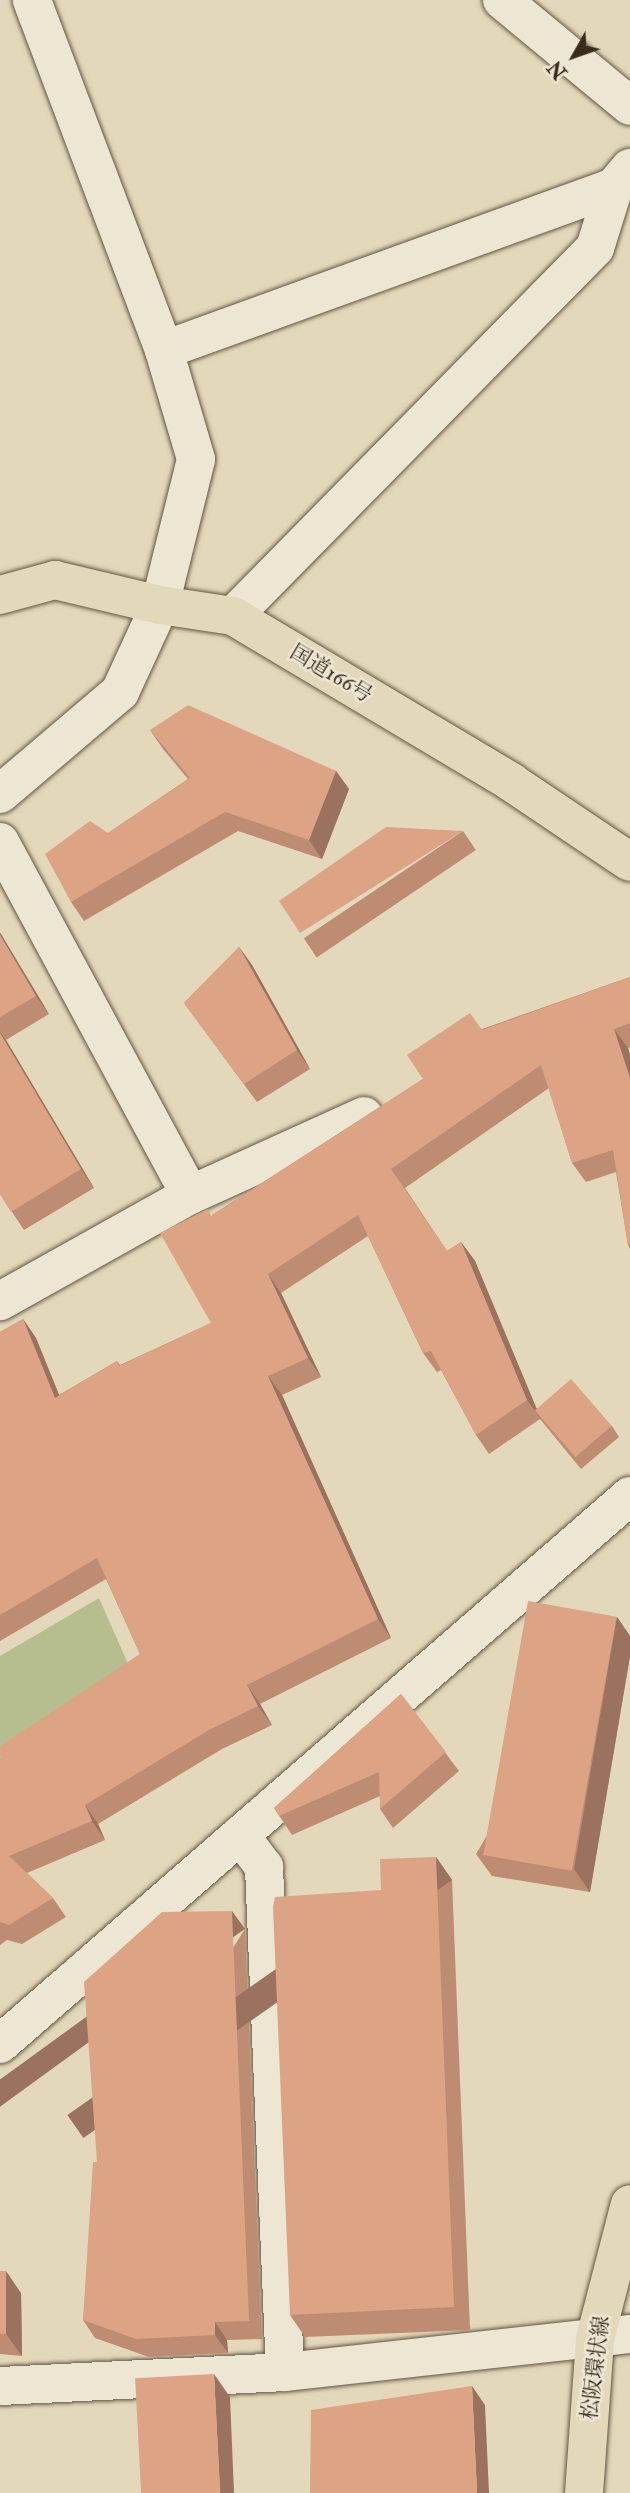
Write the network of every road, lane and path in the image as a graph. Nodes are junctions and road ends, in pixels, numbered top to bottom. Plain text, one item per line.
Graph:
1 (32, 0) edge
2 (502, 0) edge
3 (630, 106) edge
4 (622, 177) edge
5 (164, 349) junction
6 (0, 595) edge
7 (160, 605) junction
8 (233, 616) junction
9 (0, 794) edge
10 (0, 842) edge
11 (630, 862) edge
12 (364, 1116) edge
13 (190, 1195) junction
14 (0, 1301) edge
15 (630, 1496) edge
16 (240, 1835) junction
17 (2, 2038) edge
18 (630, 2204) edge
19 (612, 2336) edge
20 (285, 2372) junction
21 (0, 2386) edge
22 (584, 2493) edge

1 - 5 street
2 - 3 street
4 - 5 street
4 - 8 street
5 - 7 street
6 - 7 main road, 国道166号
7 - 8 main road, 国道166号
7 - 9 street
8 - 11 main road, 国道166号
10 - 13 street
12 - 13 street
13 - 14 street
15 - 16 street
16 - 17 street
16 - 20 street
18 - 19 main road, 松阪環状線
19 - 20 street
19 - 22 main road, 松阪環状線
20 - 21 street

